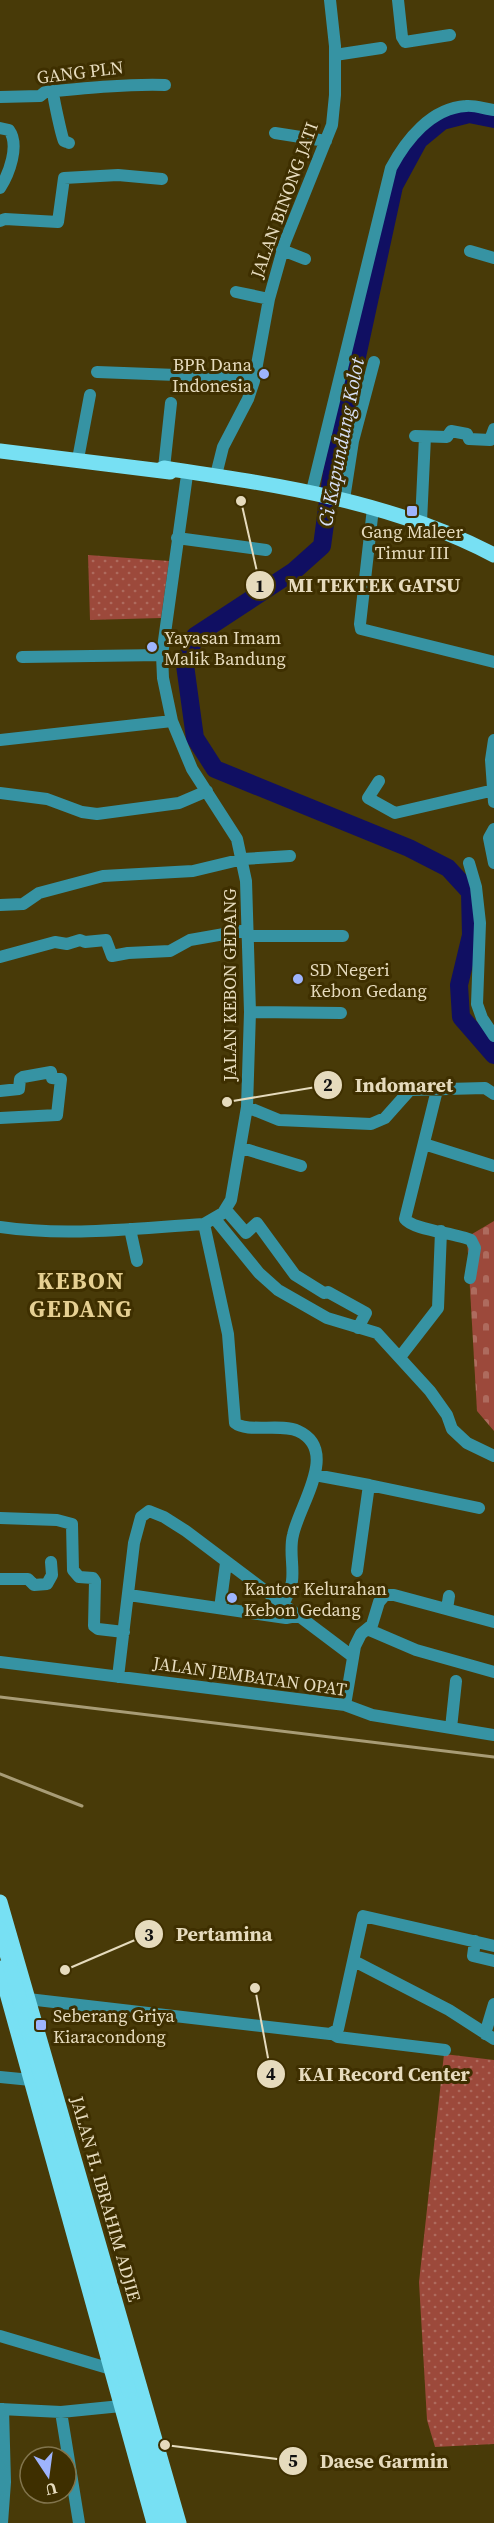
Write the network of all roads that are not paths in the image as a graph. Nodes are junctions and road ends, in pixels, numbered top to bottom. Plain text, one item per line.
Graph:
1 (330, 0) edge
2 (398, 0) edge
3 (450, 35) dead end
4 (381, 48) dead end
5 (335, 56) junction
6 (165, 85) dead end
7 (53, 91) junction
8 (0, 97) edge
9 (494, 110) edge
10 (0, 128) edge
11 (276, 133) dead end
12 (326, 141) junction
13 (69, 143) dead end
14 (162, 178) dead end
15 (0, 188) edge
16 (0, 221) edge
17 (282, 250) junction
18 (470, 251) dead end
19 (305, 258) dead end
20 (494, 258) edge
21 (236, 292) dead end
22 (269, 299) junction
23 (374, 362) dead end
24 (97, 372) dead end
25 (254, 381) junction
26 (90, 395) dead end
27 (171, 403) dead end
28 (494, 429) edge
29 (0, 450) edge
30 (78, 459) junction
31 (162, 469) junction
32 (187, 475) junction
33 (219, 476) junction
34 (314, 492) junction
35 (340, 498) junction
36 (373, 508) junction
37 (421, 522) junction
38 (177, 538) junction
39 (266, 550) dead end
40 (494, 555) edge
41 (162, 655) junction
42 (22, 657) dead end
43 (494, 662) edge
44 (172, 721) junction
45 (0, 740) edge
46 (494, 740) edge
47 (378, 781) dead end
48 (207, 788) junction
49 (0, 792) edge
50 (493, 794) edge
51 (494, 829) edge
52 (290, 856) dead end
53 (243, 859) junction
54 (469, 863) dead end
55 (494, 864) edge
56 (0, 905) edge
57 (247, 933) junction
58 (343, 936) dead end
59 (0, 957) edge
60 (250, 1012) junction
61 (341, 1013) dead end
62 (490, 1021) edge
63 (494, 1036) edge
64 (437, 1090) junction
65 (0, 1091) edge
66 (494, 1094) edge
67 (247, 1107) junction
68 (0, 1118) edge
69 (424, 1144) junction
70 (242, 1148) junction
71 (301, 1166) dead end
72 (494, 1166) edge
73 (226, 1210) junction
74 (210, 1222) junction
75 (0, 1227) edge
76 (130, 1229) junction
77 (441, 1232) junction
78 (137, 1261) dead end
79 (470, 1278) dead end
80 (358, 1328) junction
81 (400, 1357) junction
82 (494, 1455) edge
83 (315, 1475) junction
84 (369, 1485) junction
85 (479, 1508) dead end
86 (0, 1518) edge
87 (51, 1562) dead end
88 (226, 1563) junction
89 (357, 1571) dead end
90 (0, 1579) edge
91 (129, 1595) junction
92 (449, 1596) dead end
93 (284, 1603) junction
94 (220, 1608) junction
95 (447, 1609) junction
96 (301, 1615) junction
97 (494, 1622) edge
98 (367, 1629) junction
99 (124, 1632) junction
100 (352, 1656) junction
101 (0, 1662) edge
102 (494, 1672) edge
103 (118, 1677) junction
104 (456, 1681) dead end
105 (345, 1705) junction
106 (451, 1728) junction
107 (494, 1735) edge
108 (1, 1909) edge
109 (0, 1929) edge
110 (475, 1941) junction
111 (494, 1946) edge
112 (354, 1961) junction
113 (494, 1962) edge
114 (0, 1968) edge
115 (28, 1999) junction
116 (494, 2004) edge
117 (333, 2034) junction
118 (490, 2036) edge
119 (446, 2050) dead end
120 (50, 2074) junction
121 (0, 2077) edge
122 (31, 2080) junction
123 (0, 2336) edge
124 (111, 2369) junction
125 (127, 2399) junction
126 (2, 2409) edge
127 (61, 2412) junction
128 (154, 2434) junction
129 (3, 2482) edge
130 (166, 2519) edge
131 (2, 2523) edge
132 (79, 2523) edge

1 - 5 street, JALAN BINONG JATI
2 - 3 street
4 - 5 street
5 - 12 street, JALAN BINONG JATI
6 - 7 street, GANG PLN
7 - 8 street, GANG PLN
7 - 13 street
9 - 34 street
10 - 15 street
11 - 12 street
12 - 17 street, JALAN BINONG JATI
14 - 16 street
17 - 19 street
17 - 22 street, JALAN BINONG JATI
18 - 20 street
21 - 22 street
22 - 25 street, JALAN BINONG JATI
23 - 35 street
24 - 25 street
25 - 33 street, JALAN BINONG JATI
26 - 30 street
27 - 31 street
28 - 37 street
29 - 30 main road
30 - 31 main road
31 - 32 main road
31 - 33 main road
32 - 33 main road
32 - 38 street, JALAN KEBON GEDANG
33 - 34 main road
34 - 35 main road
35 - 36 main road
36 - 37 main road
36 - 43 street
37 - 40 main road
38 - 39 street
38 - 41 street, JALAN KEBON GEDANG
41 - 42 street
41 - 44 street, JALAN KEBON GEDANG
44 - 45 street
44 - 48 street, JALAN KEBON GEDANG
46 - 50 street
47 - 50 street
48 - 49 street
48 - 53 street, JALAN KEBON GEDANG
51 - 55 street
52 - 53 street
53 - 56 street
53 - 57 street, JALAN KEBON GEDANG
54 - 62 street
57 - 58 street
57 - 59 street
57 - 60 street, JALAN KEBON GEDANG
60 - 61 street
60 - 67 street, JALAN KEBON GEDANG
62 - 63 street
64 - 66 street
64 - 67 street
64 - 69 street
65 - 68 street
67 - 70 street, JALAN KEBON GEDANG
69 - 72 street
69 - 77 street
70 - 71 street
70 - 73 street, JALAN KEBON GEDANG
73 - 74 street
73 - 80 street
74 - 76 street
74 - 80 street
74 - 83 street
75 - 76 street
76 - 78 street
77 - 79 street
77 - 81 street
80 - 81 street
81 - 82 street
83 - 84 street
83 - 93 street
84 - 85 street
84 - 89 street
86 - 99 street
87 - 90 street
88 - 91 street
88 - 93 street
88 - 94 street
91 - 94 street
91 - 99 street
92 - 95 street
93 - 96 street
94 - 96 street
95 - 97 street
95 - 98 street
96 - 100 street
98 - 100 street
98 - 102 street
99 - 103 street
100 - 105 street
101 - 103 street, JALAN JEMBATAN OPAT
103 - 105 street, JALAN JEMBATAN OPAT
104 - 106 street
105 - 106 street, JALAN JEMBATAN OPAT
106 - 107 street, JALAN JEMBATAN OPAT
108 - 115 main road, JALAN H. IBRAHIM ADJIE
109 - 125 main road, bridge
110 - 111 street
110 - 112 street
110 - 113 street
112 - 117 street
112 - 118 street
114 - 122 main road
115 - 117 street
115 - 120 main road, JALAN H. IBRAHIM ADJIE
116 - 118 street
117 - 119 street
120 - 122 street
120 - 128 main road, JALAN H. IBRAHIM ADJIE
121 - 122 street
122 - 124 main road
123 - 124 street
124 - 125 main road
125 - 127 street
125 - 128 main road
125 - 130 main road
125 - 130 main road
126 - 127 street
126 - 129 street
127 - 132 street
128 - 130 main road, JALAN H. IBRAHIM ADJIE
129 - 131 street

